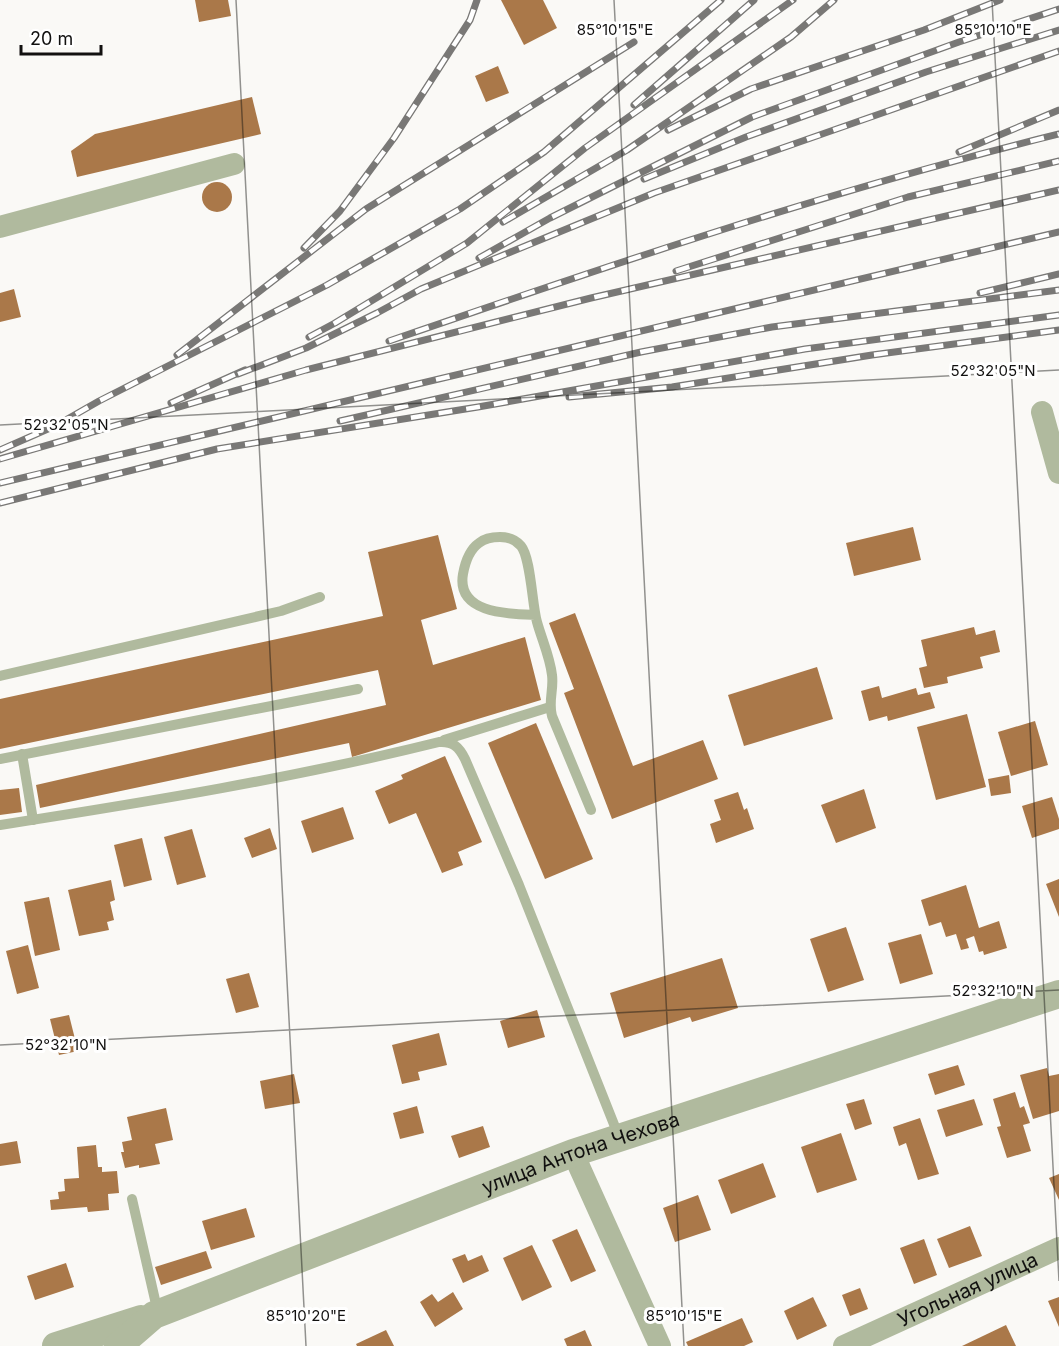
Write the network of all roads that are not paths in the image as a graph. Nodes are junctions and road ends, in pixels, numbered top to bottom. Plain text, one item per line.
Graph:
1 (234, 164) dead end
2 (0, 227) edge
3 (1042, 412) dead end
4 (1059, 473) edge
5 (320, 597) dead end
6 (535, 615) junction
7 (0, 676) edge
8 (357, 689) dead end
9 (550, 707) junction
10 (439, 742) junction
11 (22, 754) junction
12 (0, 759) edge
13 (591, 810) dead end
14 (33, 820) junction
15 (0, 825) edge
16 (1059, 994) edge
17 (619, 1137) junction
18 (573, 1153) junction
19 (132, 1198) dead end
20 (1059, 1248) edge
21 (156, 1314) junction
22 (56, 1346) edge
23 (118, 1346) edge
24 (660, 1346) edge
25 (844, 1346) edge

1 - 2 street
3 - 4 street
5 - 7 lane
6 - 6 lane
6 - 9 lane
8 - 11 lane
9 - 10 lane
9 - 13 lane
10 - 14 lane
10 - 17 lane
11 - 12 lane
11 - 14 lane
14 - 15 lane
16 - 17 street, улица Антона Чехова
17 - 18 street, улица Антона Чехова
18 - 21 street, улица Антона Чехова
18 - 24 street
19 - 21 lane
20 - 25 street, Угольная улица
21 - 22 street
21 - 23 street, улица Антона Чехова

